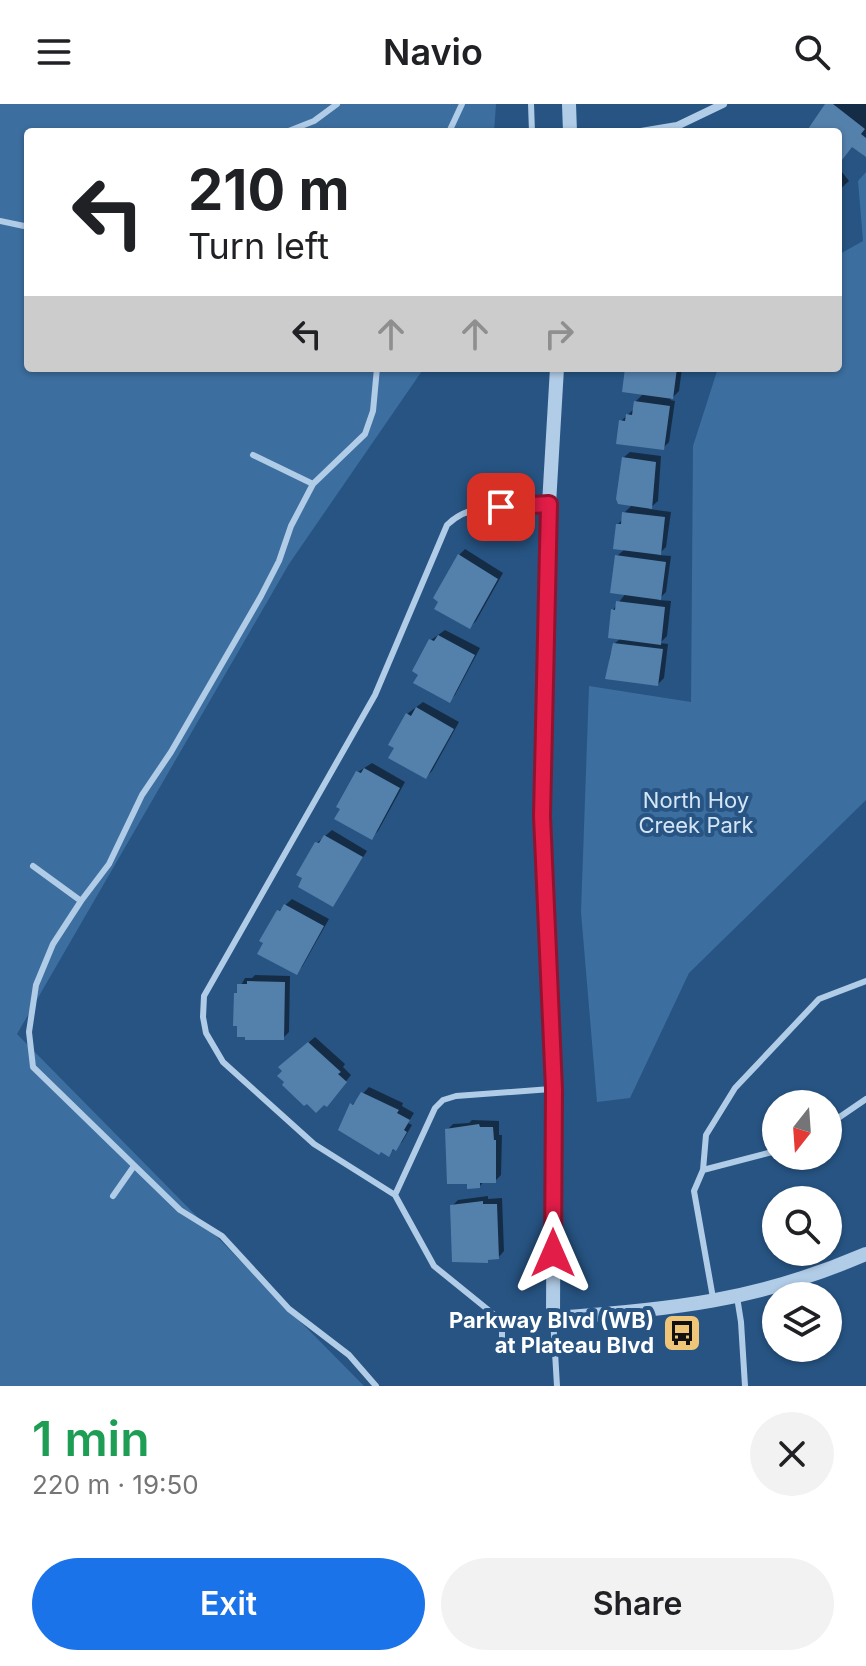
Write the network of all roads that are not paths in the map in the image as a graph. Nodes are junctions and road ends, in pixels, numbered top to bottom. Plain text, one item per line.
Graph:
1 (337, 104) edge
2 (462, 104) edge
3 (531, 104) edge
4 (569, 104) edge
5 (723, 104) edge
6 (296, 128) edge
7 (451, 128) edge
8 (532, 128) edge
9 (570, 128) edge
10 (665, 128) edge
11 (0, 221) edge
12 (24, 224) edge
13 (377, 372) edge
14 (557, 372) edge
15 (253, 455) dead end
16 (313, 484) junction
17 (549, 504) junction
18 (33, 866) dead end
19 (81, 901) junction
20 (866, 981) edge
21 (554, 1089) junction
22 (866, 1099) edge
23 (842, 1115) edge
24 (762, 1155) edge
25 (134, 1166) junction
26 (703, 1170) junction
27 (395, 1195) junction
28 (113, 1196) dead end
29 (866, 1254) edge
30 (737, 1297) junction
31 (714, 1302) junction
32 (553, 1318) junction
33 (502, 1339) dead end
34 (376, 1386) edge
35 (557, 1386) edge
36 (745, 1386) edge

1 - 6 lane
2 - 7 lane
3 - 8 lane
4 - 9 street
5 - 10 street
11 - 12 lane
13 - 16 lane
14 - 17 street
15 - 16 lane
16 - 19 lane
17 - 21 street
17 - 27 lane
18 - 19 lane
19 - 25 lane
20 - 26 lane
21 - 27 lane
21 - 32 street
22 - 23 lane
24 - 26 lane
25 - 28 lane
25 - 34 lane
26 - 31 lane
27 - 33 lane
29 - 30 street
30 - 31 street
30 - 36 lane
31 - 32 street
32 - 35 lane

